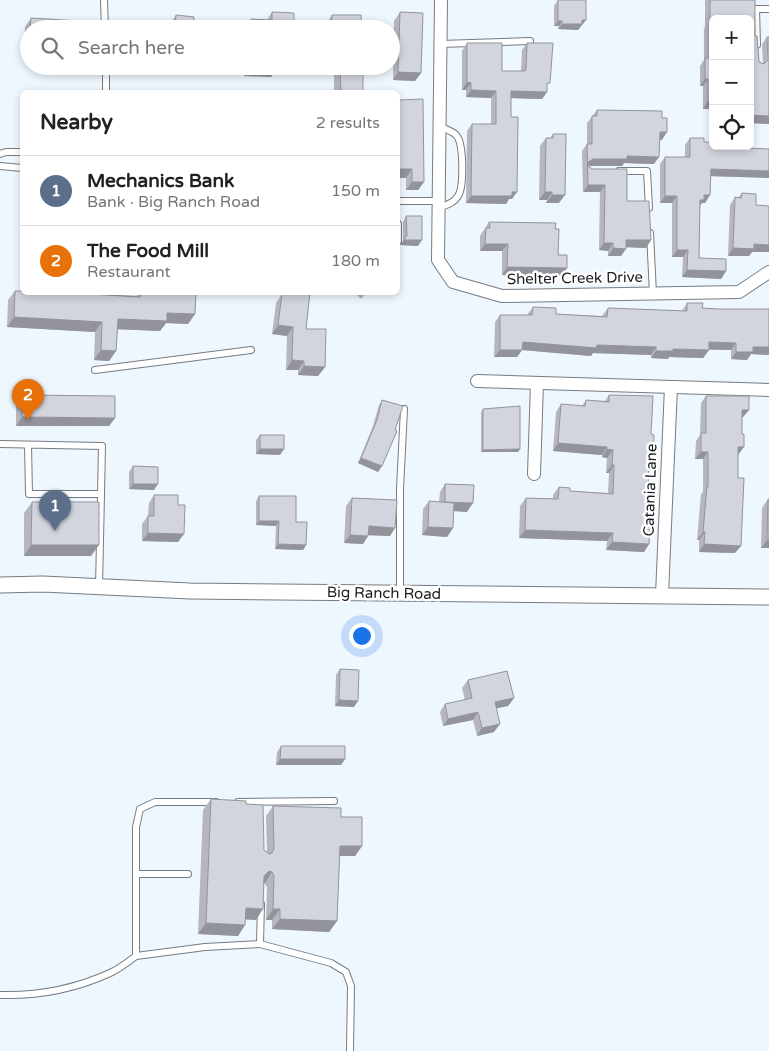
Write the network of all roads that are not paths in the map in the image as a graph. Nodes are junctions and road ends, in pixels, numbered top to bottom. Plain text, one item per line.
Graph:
1 (104, 0) edge
2 (441, 0) edge
3 (769, 9) edge
4 (105, 20) edge
5 (530, 42) edge
6 (440, 44) junction
7 (758, 57) edge
8 (106, 75) edge
9 (106, 90) dead end
10 (439, 126) junction
11 (20, 152) edge
12 (0, 154) edge
13 (0, 166) edge
14 (20, 168) edge
15 (608, 171) edge
16 (400, 201) edge
17 (438, 205) junction
18 (650, 218) edge
19 (650, 228) edge
20 (769, 272) edge
21 (653, 294) junction
22 (251, 350) dead end
23 (95, 370) dead end
24 (477, 381) dead end
25 (537, 383) junction
26 (671, 387) junction
27 (769, 390) edge
28 (404, 410) edge
29 (0, 444) edge
30 (28, 445) junction
31 (534, 474) dead end
32 (101, 494) junction
33 (0, 585) edge
34 (99, 587) junction
35 (400, 593) junction
36 (662, 595) junction
37 (769, 598) edge
38 (334, 801) dead end
39 (222, 802) edge
40 (232, 802) edge
41 (260, 802) junction
42 (261, 812) edge
43 (136, 874) junction
44 (188, 874) dead end
45 (261, 897) edge
46 (260, 944) junction
47 (136, 956) junction
48 (0, 995) edge
49 (350, 1051) edge

1 - 4 lane
2 - 6 street, Shelter Creek Drive
3 - 7 lane
5 - 6 lane
6 - 10 street, Shelter Creek Drive
8 - 9 lane
10 - 17 street, Shelter Creek Drive
10 - 17 lane
11 - 12 lane
13 - 14 lane
15 - 18 lane
16 - 17 lane
17 - 21 street, Shelter Creek Drive
19 - 21 lane
20 - 21 street, Shelter Creek Drive
22 - 23 lane
24 - 25 street
25 - 26 street
25 - 31 street
26 - 27 street
26 - 36 street, Catania Lane
28 - 35 lane
29 - 30 lane
30 - 32 lane
30 - 32 lane
32 - 34 lane
33 - 34 street, Big Ranch Road
34 - 35 street, Big Ranch Road
35 - 36 street, Big Ranch Road
36 - 37 street, Big Ranch Road
38 - 41 lane
39 - 43 lane
40 - 41 lane
41 - 42 lane
43 - 44 lane
43 - 47 lane
45 - 46 lane
46 - 47 lane
46 - 49 lane
47 - 48 lane

